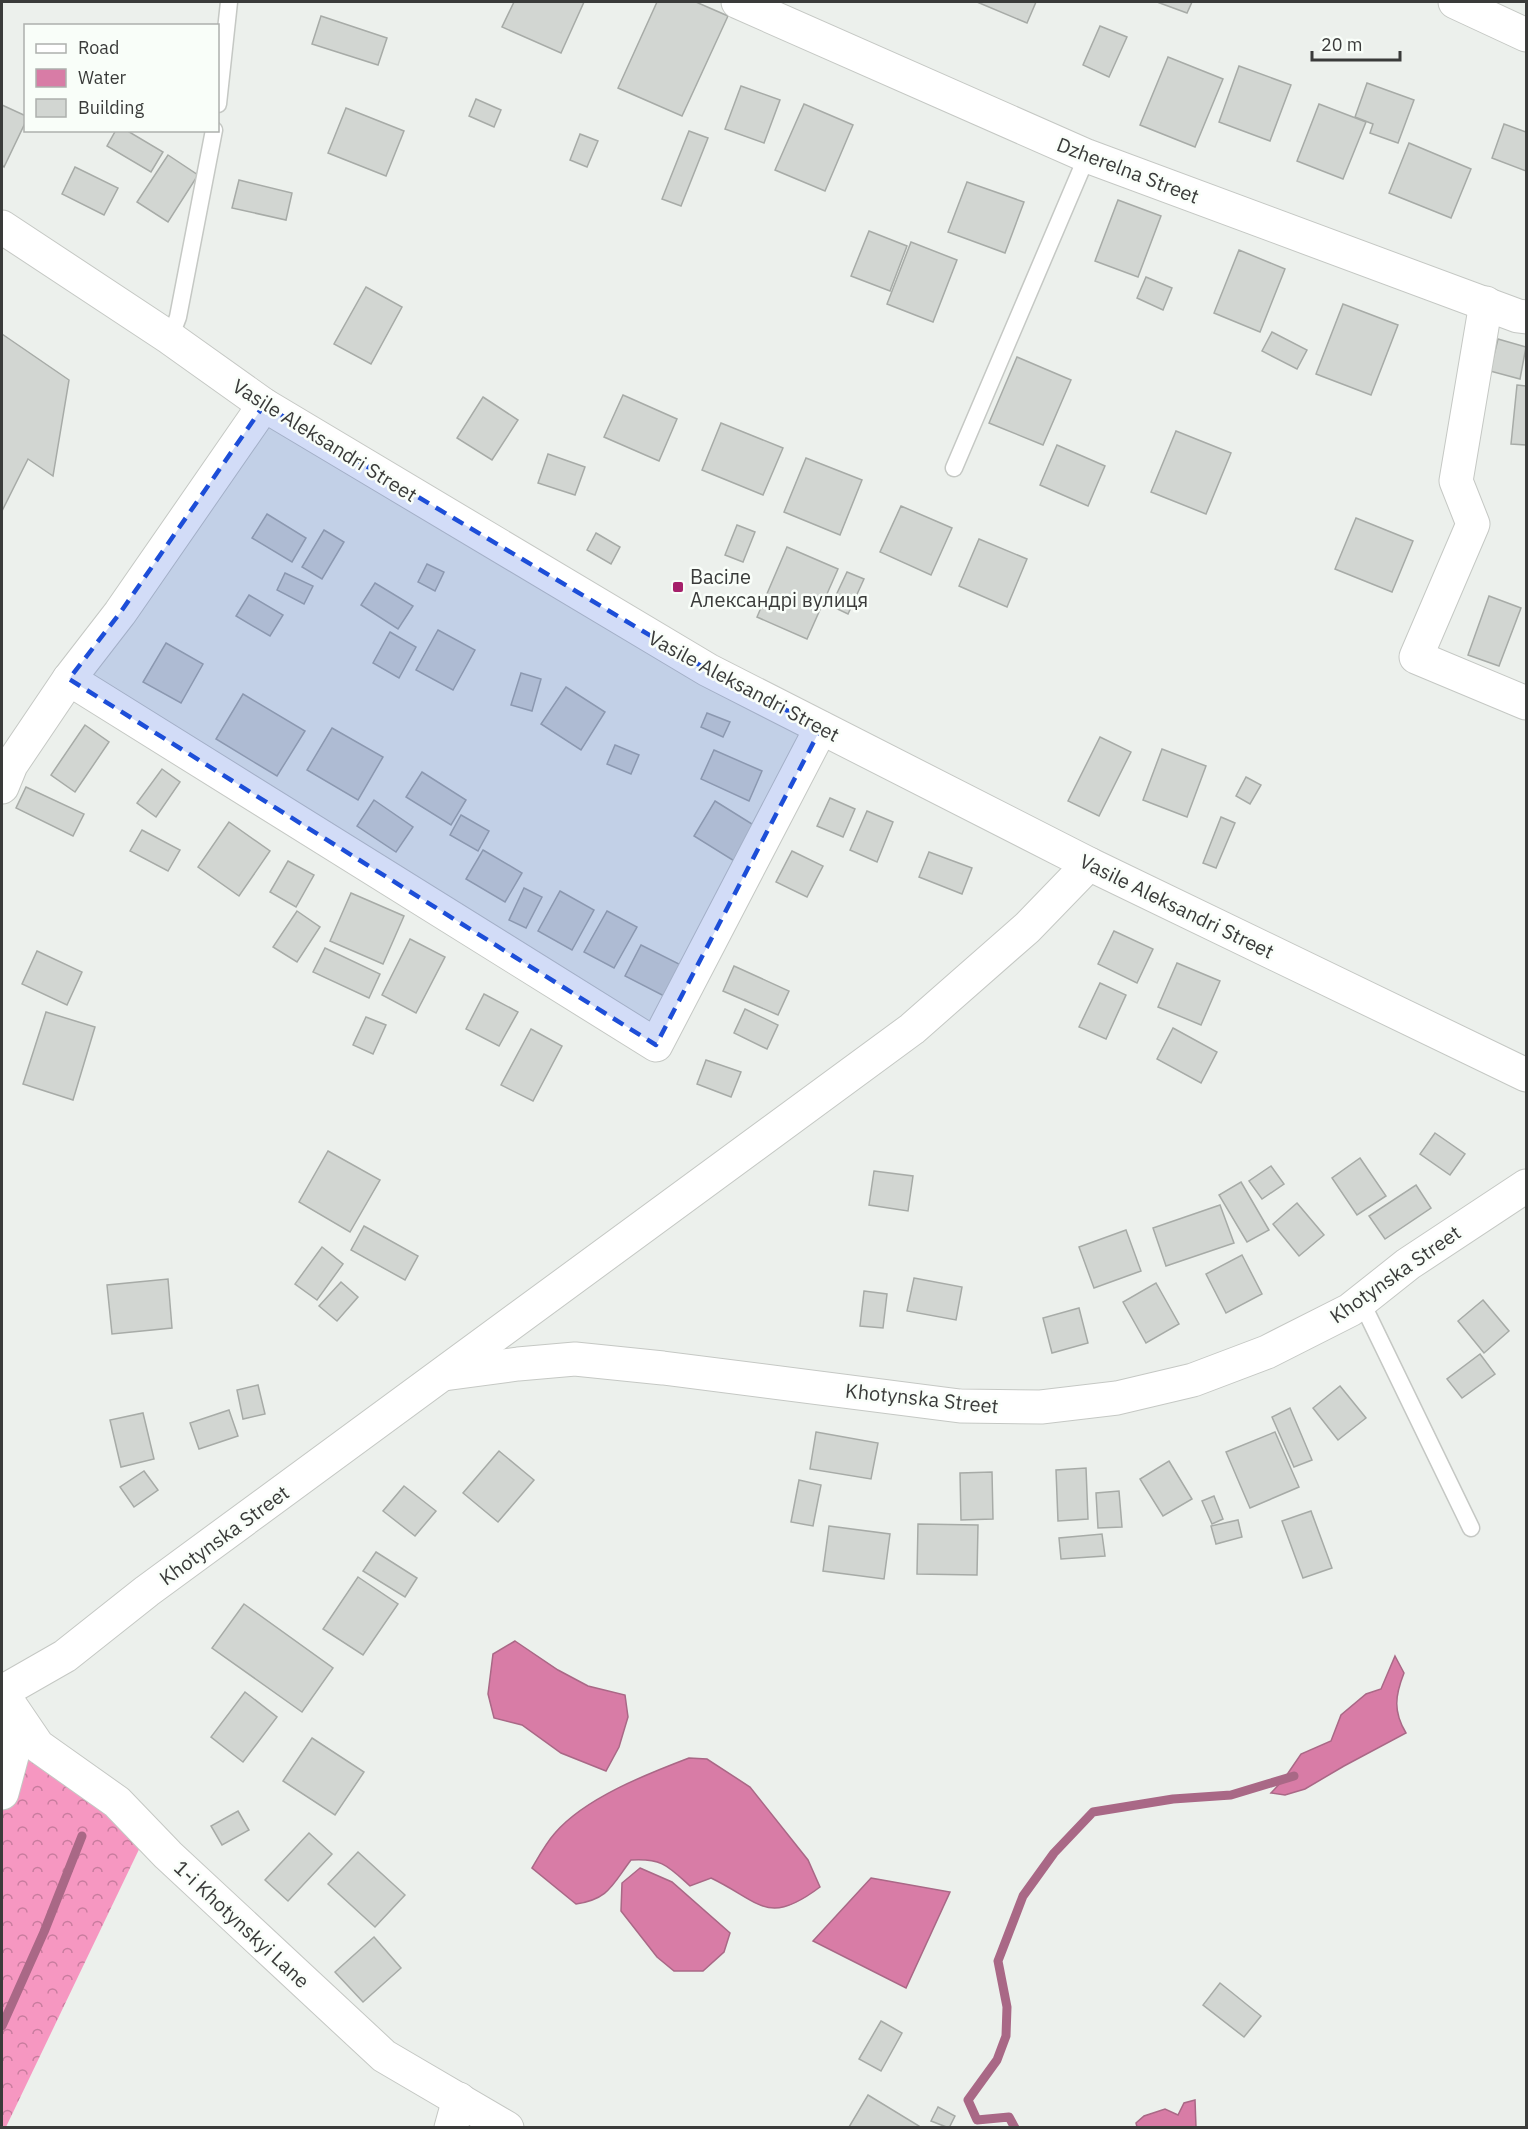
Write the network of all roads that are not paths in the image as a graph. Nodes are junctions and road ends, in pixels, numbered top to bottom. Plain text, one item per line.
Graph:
1 (229, 2) edge
2 (738, 2) edge
3 (1455, 2) edge
4 (1527, 35) edge
5 (219, 95) edge
6 (214, 132) edge
7 (1087, 156) junction
8 (2, 227) edge
9 (1486, 303) junction
10 (1527, 317) edge
11 (170, 338) junction
12 (264, 405) junction
13 (954, 468) dead end
14 (69, 679) junction
15 (1527, 704) edge
16 (820, 728) junction
17 (2, 788) edge
18 (1089, 864) junction
19 (1527, 1075) edge
20 (1527, 1186) edge
21 (1361, 1301) junction
22 (444, 1374) junction
23 (1472, 1528) dead end
24 (2, 1694) edge
25 (2, 1793) edge
26 (455, 2113) edge
27 (507, 2127) edge

1 - 5 lane
2 - 7 main road, Dzherelna Street
3 - 4 main road
6 - 11 lane
7 - 9 main road, Dzherelna Street
7 - 13 lane
8 - 11 main road, Vasile Aleksandri Street
9 - 10 main road, Dzherelna Street
9 - 15 main road
11 - 12 main road, Vasile Aleksandri Street
12 - 14 main road
12 - 16 main road, Vasile Aleksandri Street
14 - 16 main road
14 - 17 main road
16 - 18 main road, Vasile Aleksandri Street
18 - 19 main road, Vasile Aleksandri Street
18 - 22 main road, Khotynska Street
20 - 21 main road, Khotynska Street
21 - 22 main road, Khotynska Street
21 - 23 lane
22 - 24 main road, Khotynska Street
24 - 25 main road
24 - 26 main road, 1-i Khotynskyi Lane
26 - 27 main road, 1-i Khotynskyi Lane

